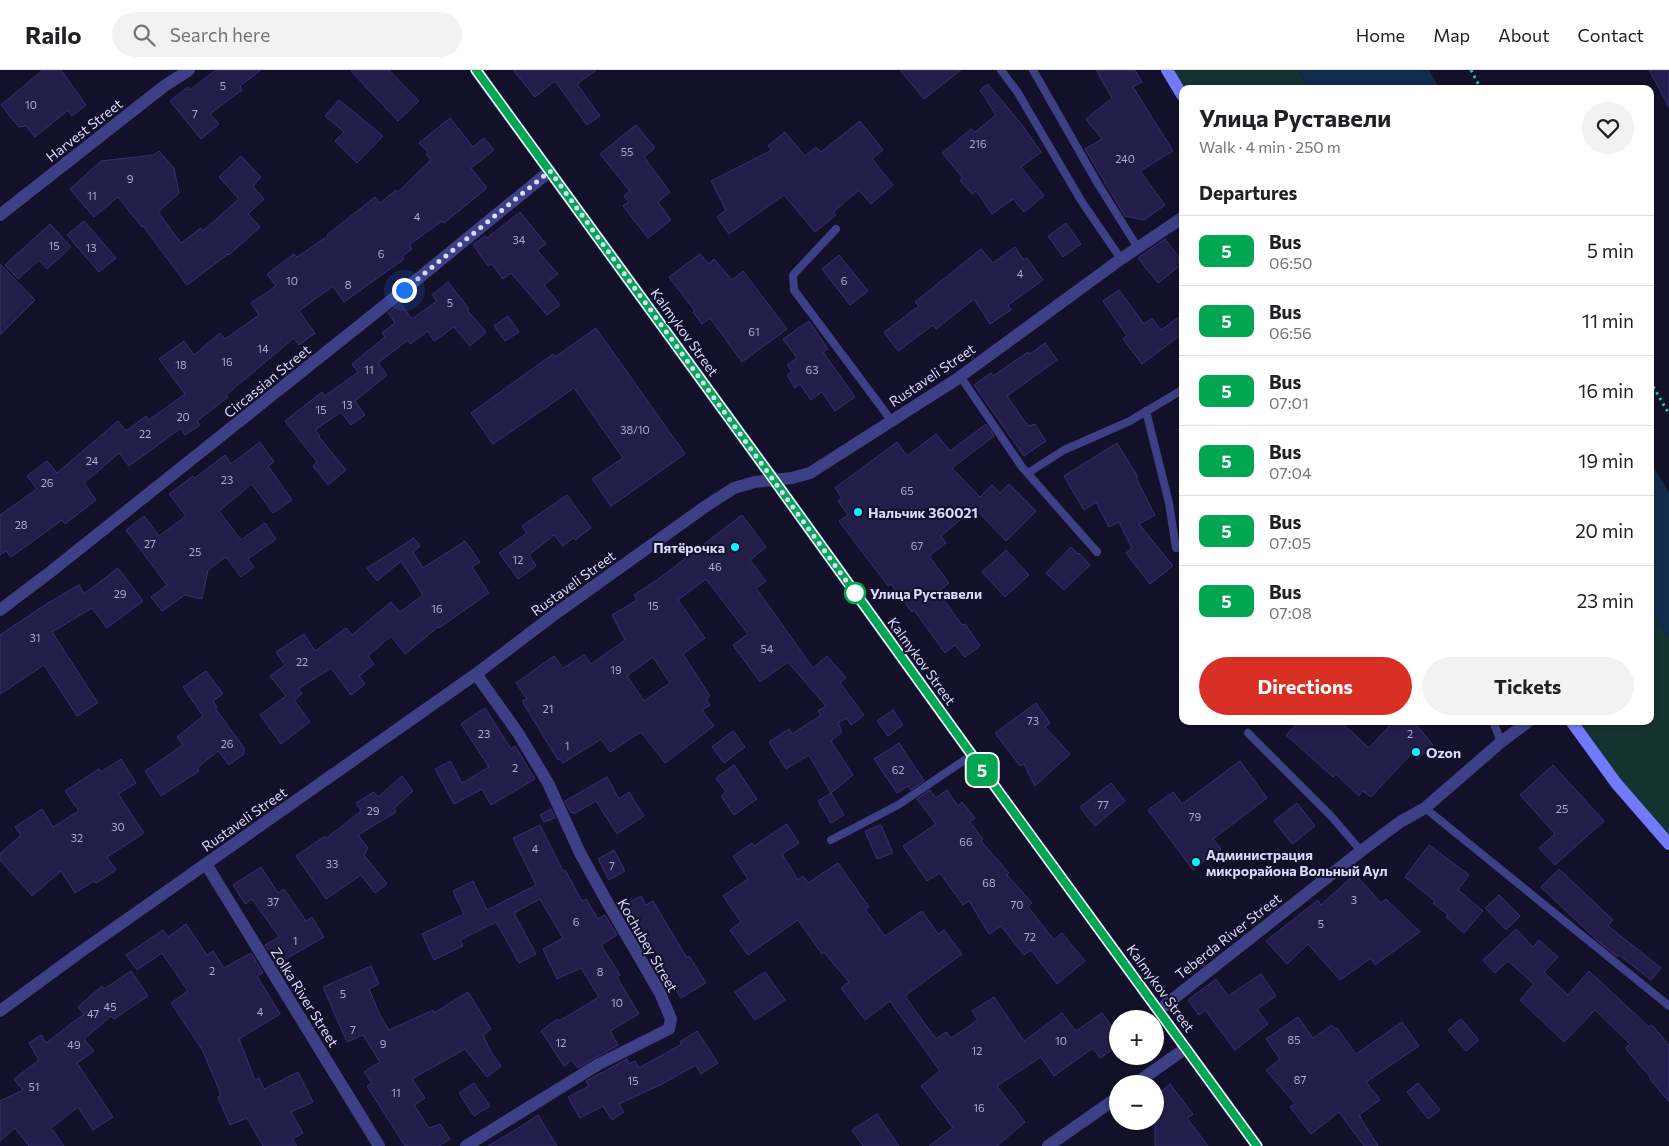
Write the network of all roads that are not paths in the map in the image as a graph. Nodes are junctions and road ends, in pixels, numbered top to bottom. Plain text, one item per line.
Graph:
1 (189, 70) edge
2 (476, 70) edge
3 (1001, 70) edge
4 (1033, 70) edge
5 (1167, 70) edge
6 (1179, 90) edge
7 (550, 171) junction
8 (0, 216) edge
9 (1179, 220) edge
10 (836, 229) dead end
11 (1138, 248) junction
12 (1121, 258) junction
13 (960, 376) junction
14 (1179, 392) edge
15 (1146, 411) junction
16 (891, 420) junction
17 (1028, 473) junction
18 (774, 480) junction
19 (1176, 548) dead end
20 (1097, 552) dead end
21 (0, 610) edge
22 (476, 674) junction
23 (1495, 725) edge
24 (1524, 725) edge
25 (1574, 725) edge
26 (1248, 734) dead end
27 (1501, 742) junction
28 (972, 755) junction
29 (1425, 808) junction
30 (831, 840) dead end
31 (1669, 844) edge
32 (1361, 851) junction
33 (206, 864) junction
34 (1669, 1006) edge
35 (1159, 1010) joint
36 (0, 1011) edge
37 (1164, 1017) edge
38 (1186, 1048) junction
39 (1148, 1075) edge
40 (1109, 1102) edge
41 (379, 1146) edge
42 (466, 1146) edge
43 (1048, 1146) edge
44 (1257, 1146) edge

1 - 8 street, Harvest Street
2 - 7 street, Kalmykov Street
3 - 12 lane
4 - 11 lane
5 - 6 main road
7 - 18 street, Kalmykov Street
7 - 21 street, Circassian Street
9 - 11 street, Rustaveli Street
10 - 16 lane
11 - 12 street, Rustaveli Street
12 - 13 street, Rustaveli Street
13 - 16 street, Rustaveli Street
13 - 17 lane
14 - 15 lane
15 - 17 lane
15 - 19 lane
16 - 18 street, Rustaveli Street
17 - 20 lane
18 - 22 street, Rustaveli Street
18 - 28 street, Kalmykov Street
22 - 33 street, Rustaveli Street
22 - 42 street, Kochubey Street
23 - 27 lane
24 - 27 street, Teberda River Street
25 - 31 main road
26 - 32 lane
27 - 29 street, Teberda River Street
28 - 30 lane
28 - 35 street, Kalmykov Street
29 - 32 street, Teberda River Street
29 - 34 lane
32 - 35 street, Teberda River Street
33 - 36 street, Rustaveli Street
33 - 41 street, Zolka River Street
37 - 38 street, Kalmykov Street
38 - 39 street
38 - 44 street, Kalmykov Street
40 - 43 street

